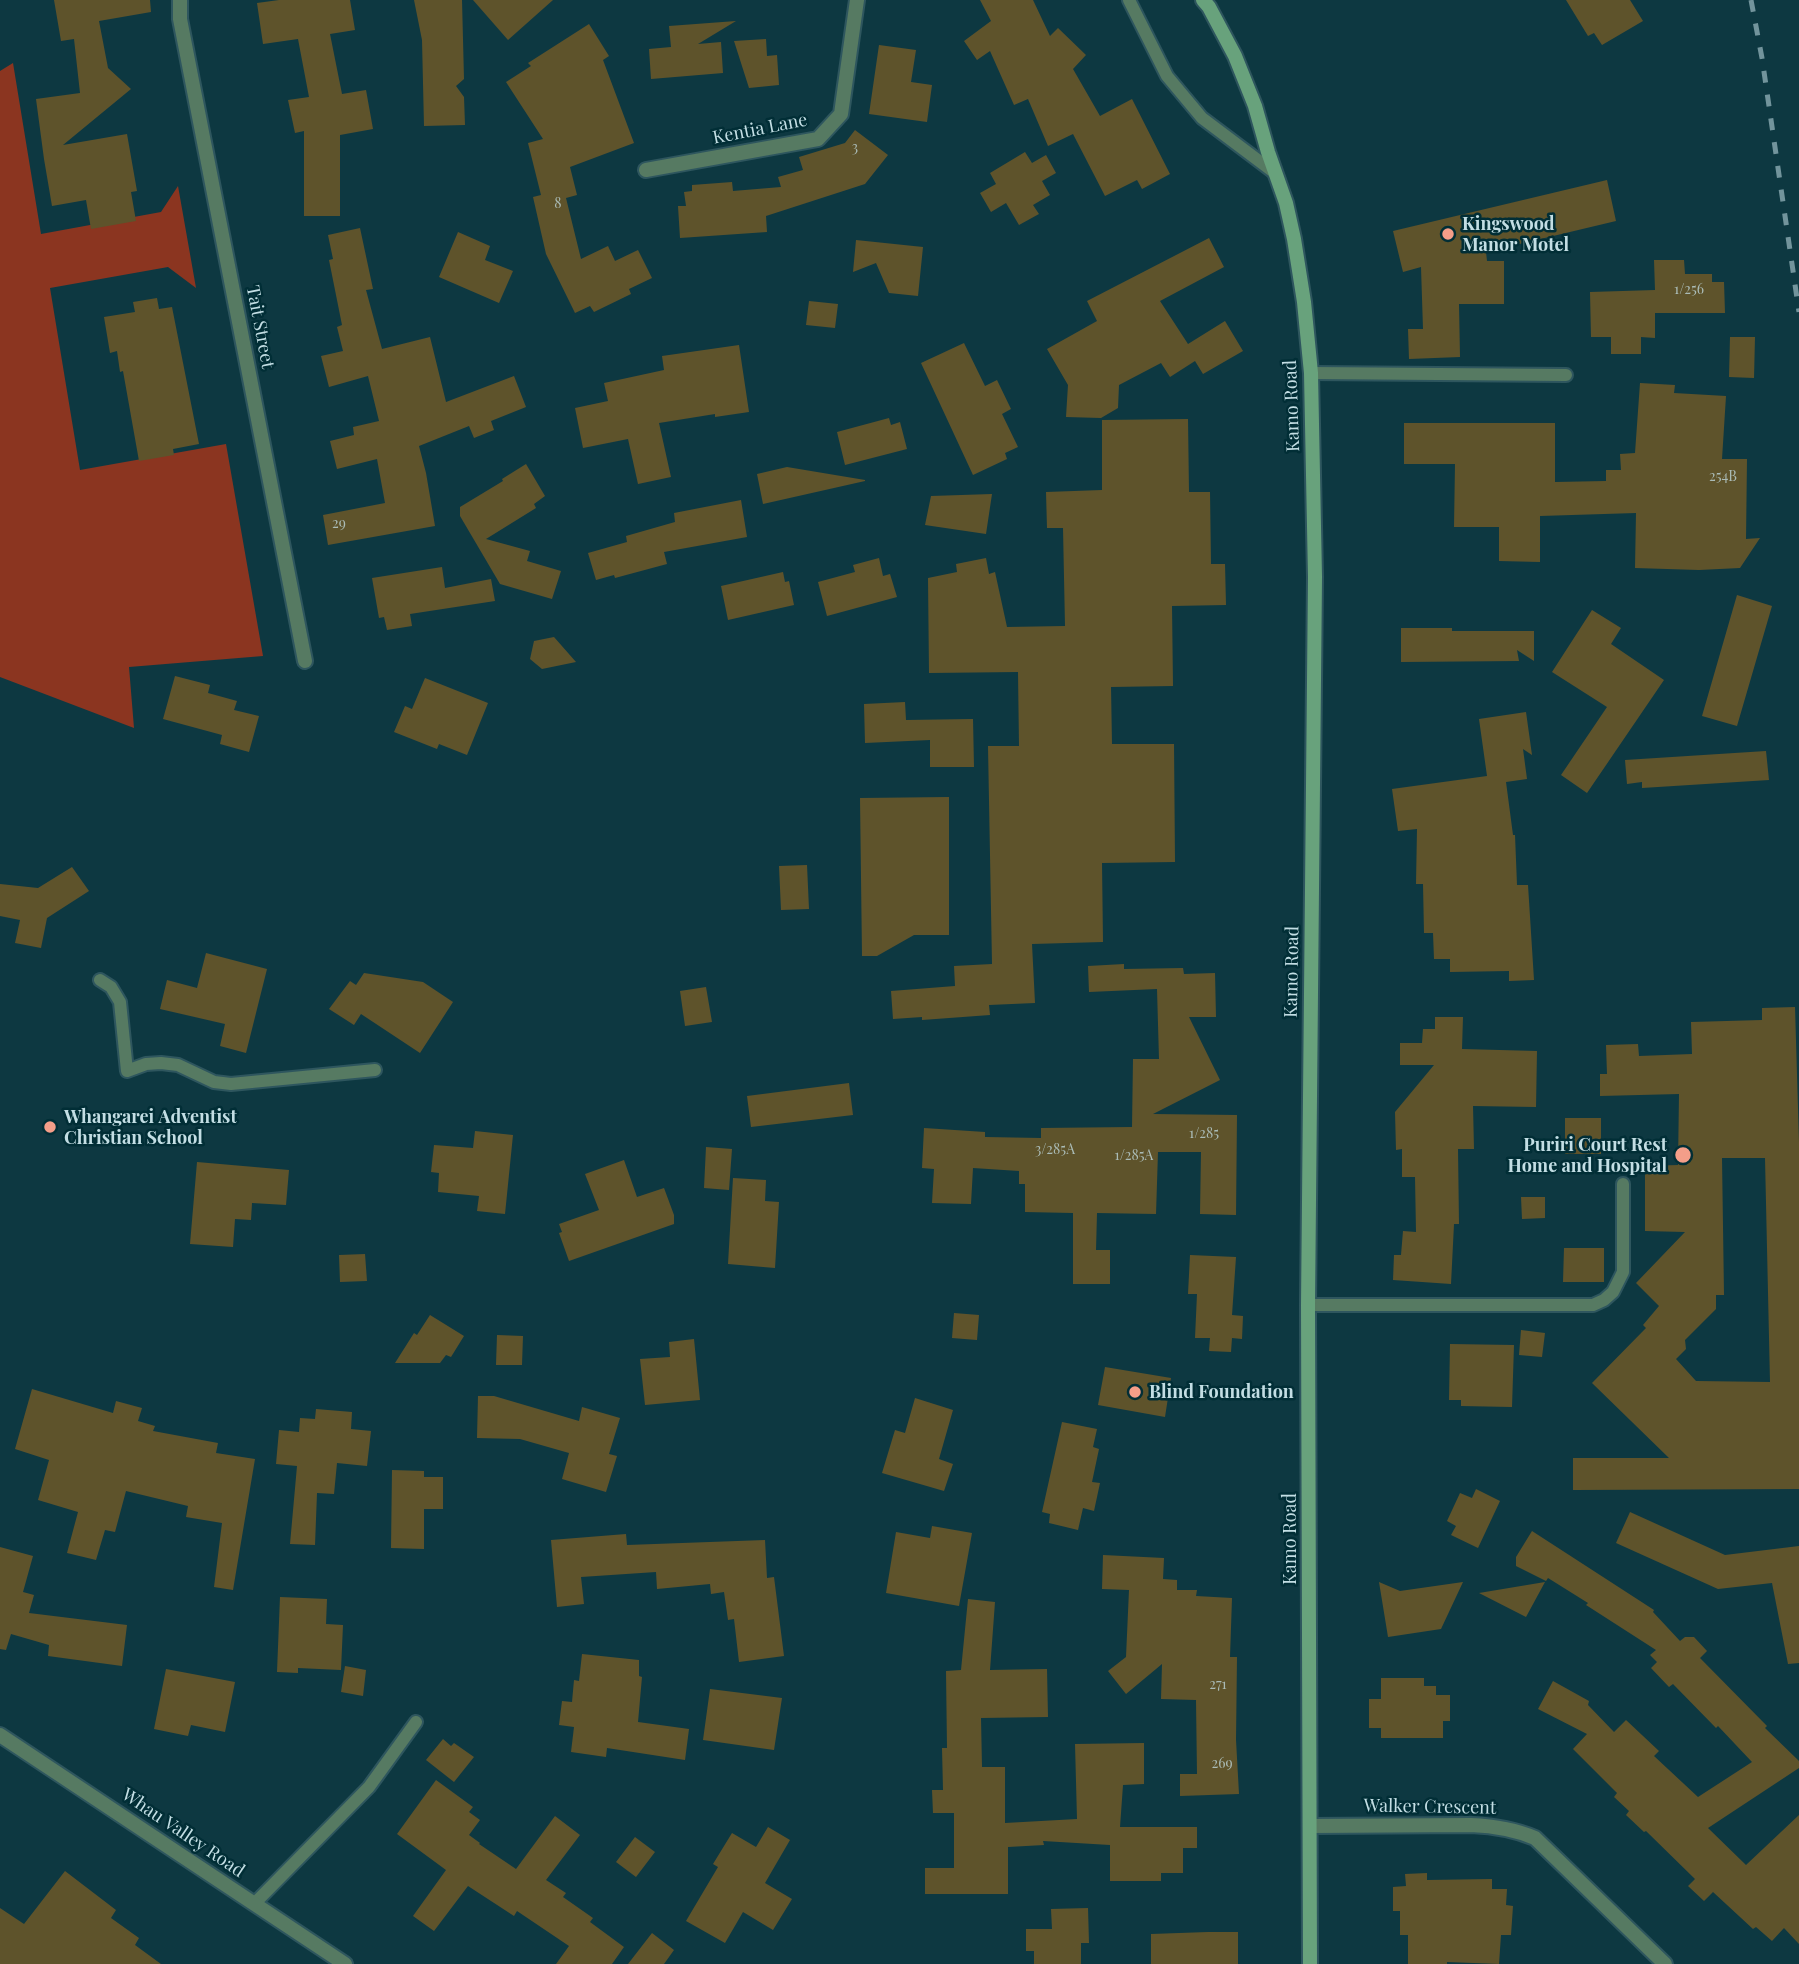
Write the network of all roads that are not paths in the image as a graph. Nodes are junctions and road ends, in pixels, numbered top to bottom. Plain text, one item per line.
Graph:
1 (180, 0) edge
2 (857, 0) edge
3 (1129, 0) edge
4 (1203, 0) edge
5 (646, 170) dead end
6 (1275, 173) junction
7 (1311, 373) junction
8 (1566, 375) dead end
9 (305, 661) dead end
10 (100, 980) dead end
11 (375, 1070) dead end
12 (1623, 1184) dead end
13 (1308, 1305) junction
14 (416, 1722) dead end
15 (0, 1735) edge
16 (1310, 1826) junction
17 (254, 1904) junction
18 (345, 1964) edge
19 (1310, 1964) edge
20 (1665, 1964) edge

1 - 9 street, Tait Street
2 - 5 street, Kentia Lane
3 - 6 lane
4 - 6 main road, Kamo Road
6 - 7 main road, Kamo Road
7 - 8 lane
7 - 13 main road, Kamo Road
10 - 11 lane
12 - 13 lane
13 - 16 main road, Kamo Road
14 - 17 lane
15 - 17 street, Whau Valley Road
16 - 19 main road, Kamo Road
16 - 20 street, Walker Crescent
17 - 18 street, Whau Valley Road

